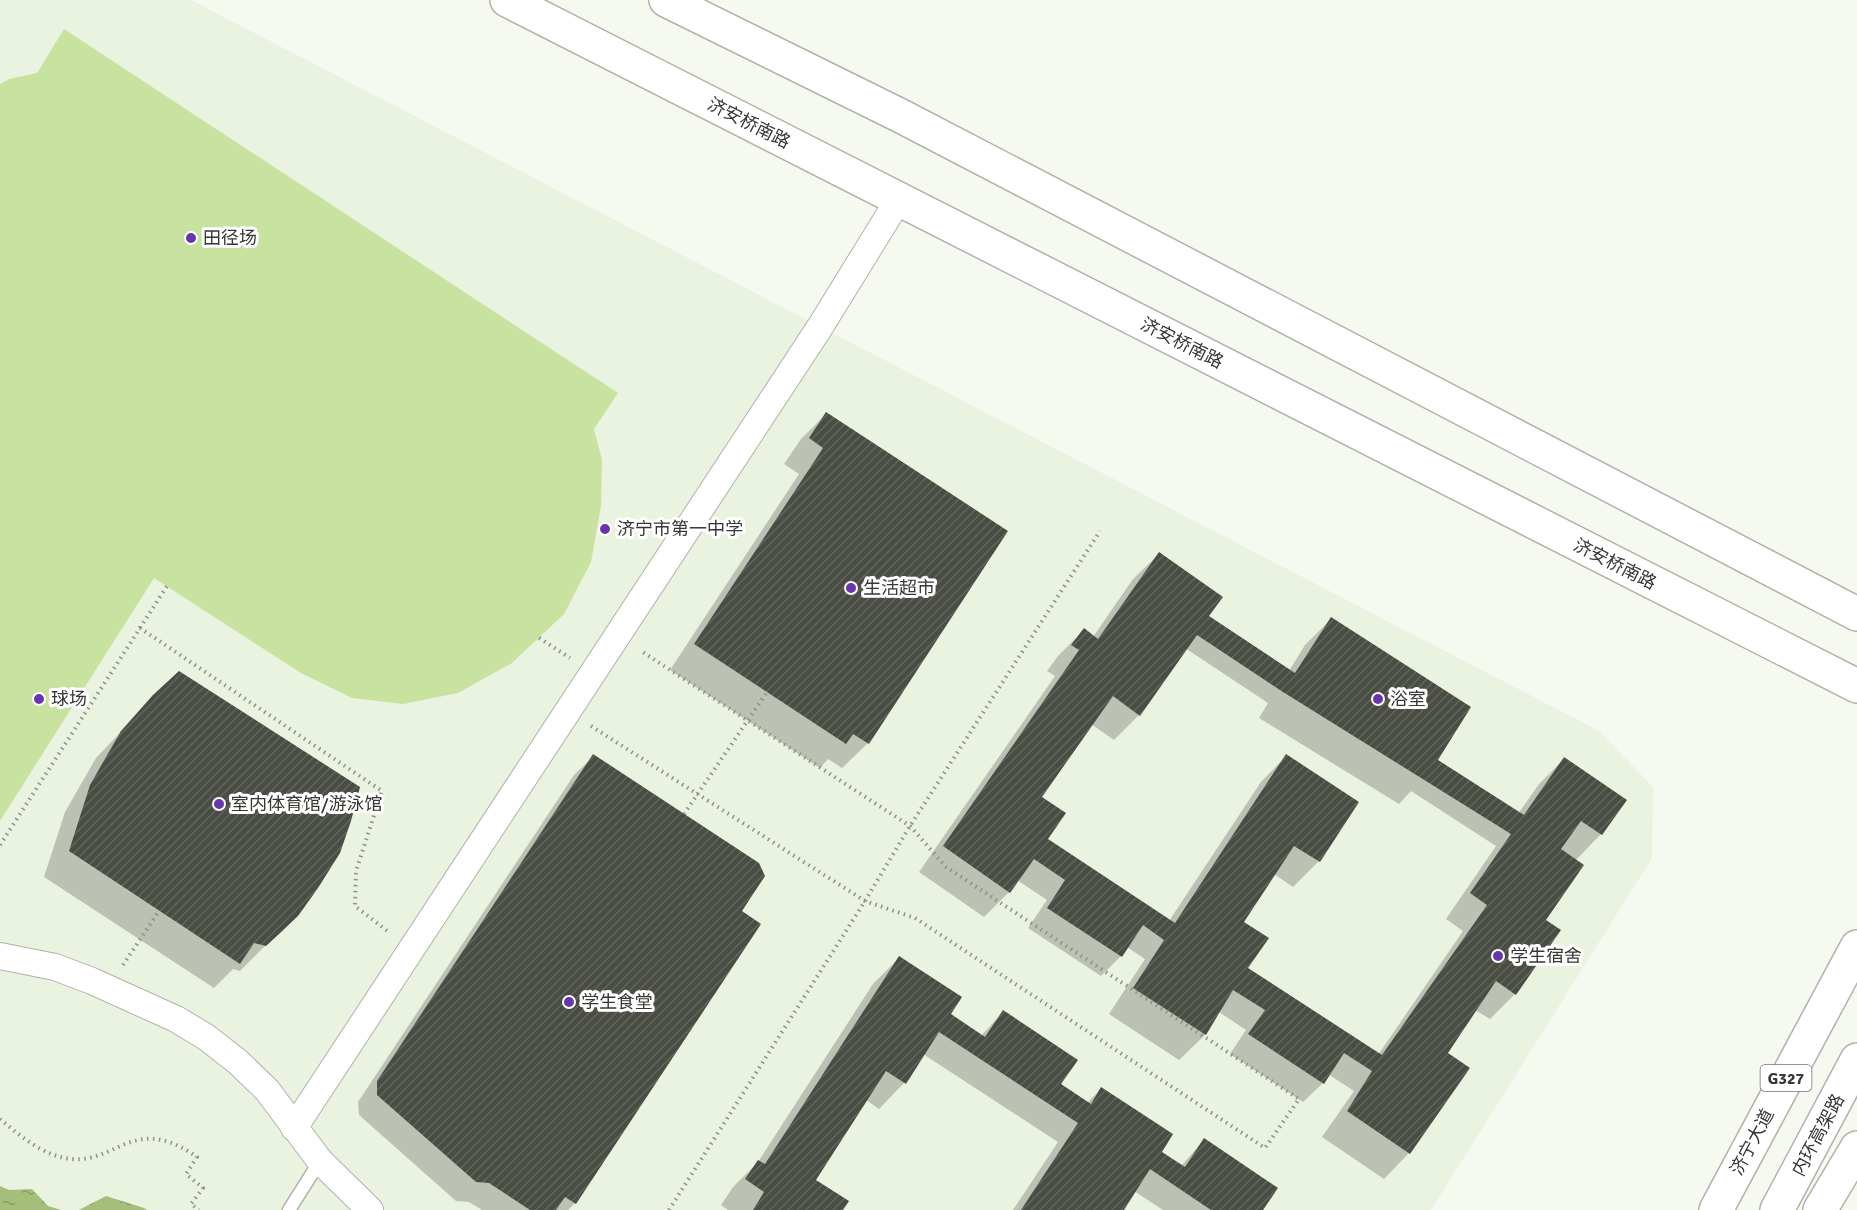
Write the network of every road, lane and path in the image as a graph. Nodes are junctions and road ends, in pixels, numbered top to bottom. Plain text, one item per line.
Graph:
1 (507, 0) edge
2 (666, 0) edge
3 (899, 199) junction
4 (1100, 531) dead end
5 (167, 586) dead end
6 (1857, 614) edge
7 (140, 628) junction
8 (618, 636) junction
9 (539, 638) dead end
10 (593, 673) junction
11 (1857, 686) edge
12 (767, 692) dead end
13 (568, 711) junction
14 (748, 720) junction
15 (698, 794) junction
16 (684, 814) dead end
17 (910, 826) junction
18 (0, 845) edge
19 (865, 901) junction
20 (159, 911) dead end
21 (1857, 947) edge
22 (412, 949) junction
23 (0, 956) edge
24 (107, 988) junction
25 (1857, 1060) edge
26 (0, 1119) edge
27 (294, 1128) junction
28 (1857, 1148) edge
29 (320, 1161) junction
30 (199, 1210) edge
31 (289, 1210) edge
32 (370, 1210) edge
33 (669, 1210) edge
34 (1716, 1210) edge
35 (1777, 1210) edge
36 (1820, 1210) edge

1 - 3 main road, 济安桥南路
2 - 6 main road
3 - 8 street
3 - 11 main road, 济安桥南路
4 - 17 path
5 - 7 path
7 - 18 path
7 - 22 path
8 - 10 street
8 - 14 path
9 - 10 path
10 - 13 street
12 - 14 path
13 - 15 path
13 - 22 street
14 - 15 path
14 - 17 path
15 - 16 path
15 - 19 path
17 - 19 path
17 - 19 path
19 - 33 path
20 - 24 path
21 - 34 main road, 济宁大道 / G327
22 - 27 street
23 - 24 street
24 - 27 street
25 - 35 main road, 内环高架路
26 - 30 path
27 - 29 street
28 - 36 main road
29 - 31 lane
29 - 32 street

